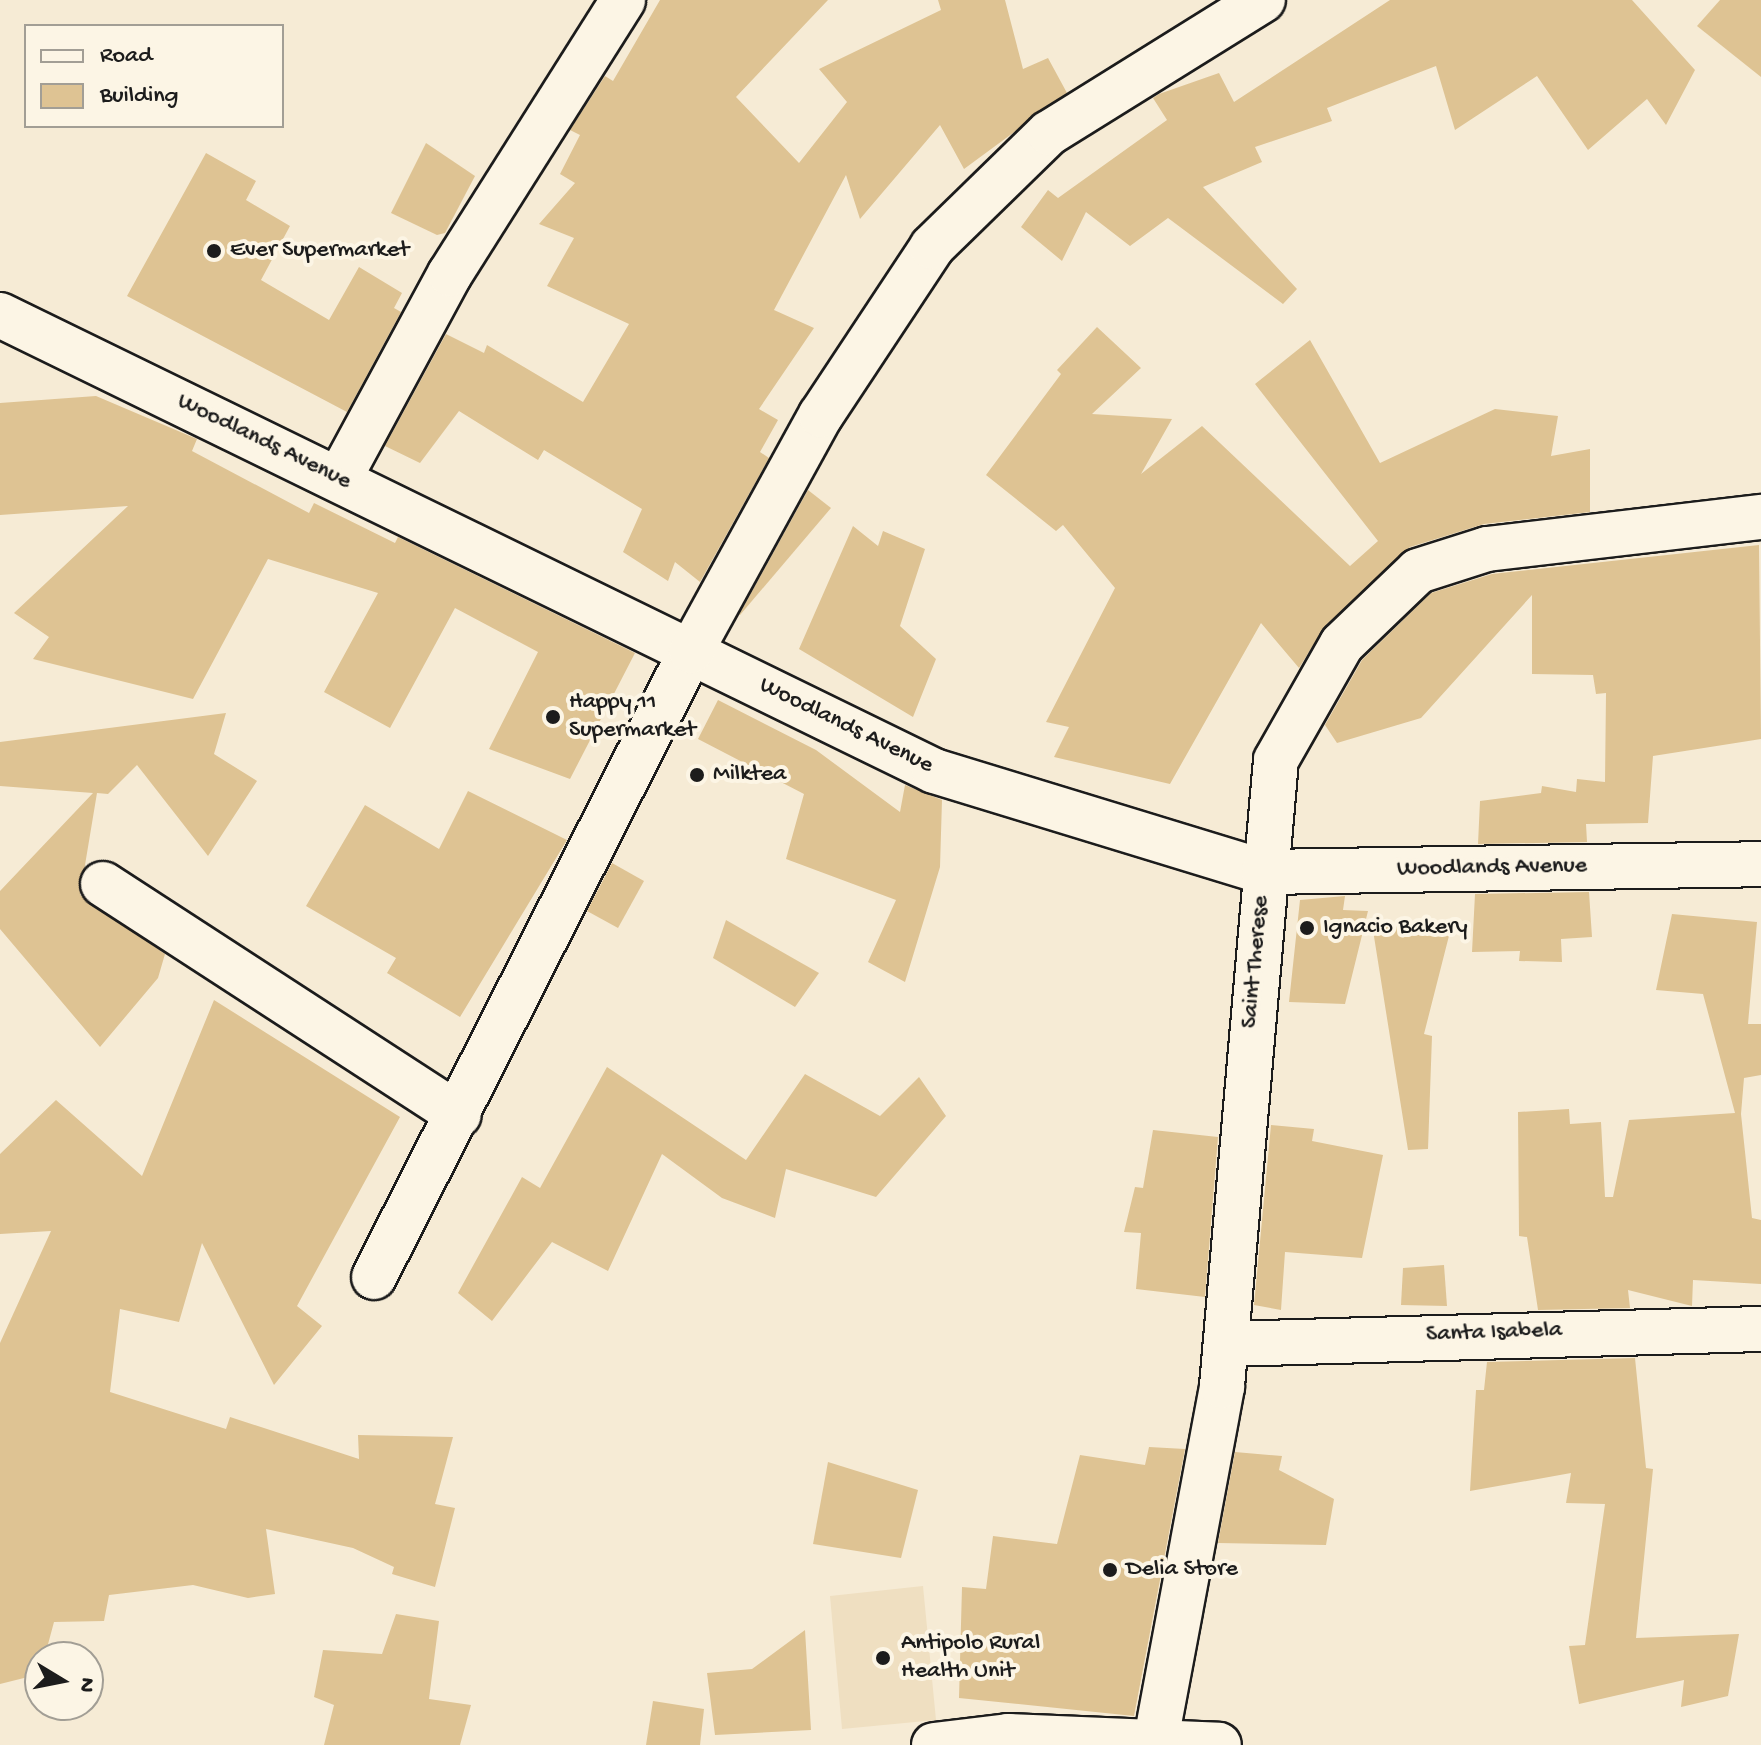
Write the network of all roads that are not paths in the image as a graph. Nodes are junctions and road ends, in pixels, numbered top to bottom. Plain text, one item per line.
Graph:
1 (623, 0) edge
2 (1263, 0) edge
3 (0, 315) edge
4 (339, 479) junction
5 (1761, 517) edge
6 (691, 651) junction
7 (1761, 864) edge
8 (1264, 872) junction
9 (103, 884) dead end
10 (459, 1115) junction
11 (374, 1277) dead end
12 (1761, 1329) edge
13 (1227, 1344) junction
14 (1155, 1743) edge
15 (934, 1745) edge
16 (1219, 1745) edge

1 - 4 street
2 - 6 street
3 - 4 street, Woodlands Avenue
4 - 6 street, Woodlands Avenue
5 - 8 street, Saint Therese
6 - 8 street, Woodlands Avenue
6 - 10 street
7 - 8 street, Woodlands Avenue
8 - 13 street, Saint Therese
9 - 10 street
10 - 11 street
12 - 13 street, Santa Isabela
13 - 14 street, Saint Therese
14 - 15 street
14 - 16 street

